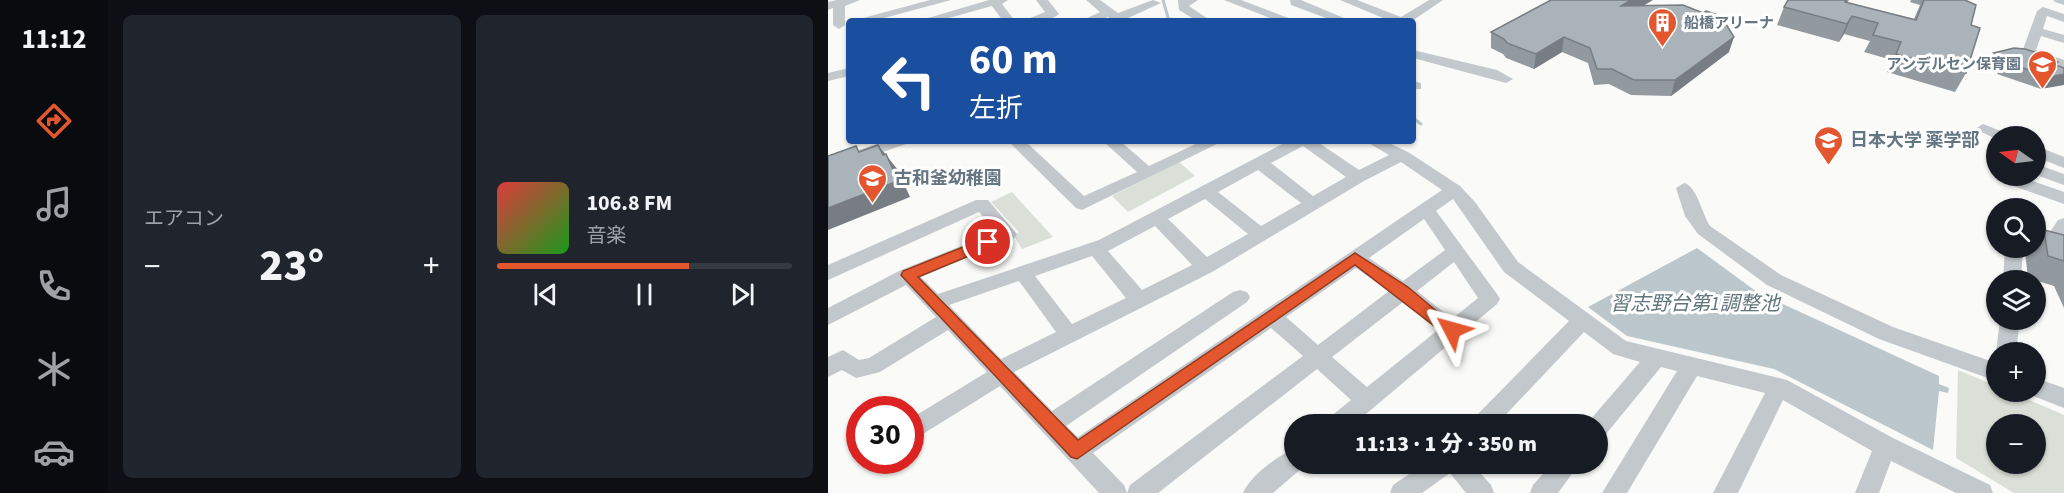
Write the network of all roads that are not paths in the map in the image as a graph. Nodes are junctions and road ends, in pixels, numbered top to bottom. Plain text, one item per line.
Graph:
1 (854, 0) edge
2 (888, 0) edge
3 (1042, 0) edge
4 (1192, 0) edge
5 (1230, 0) edge
6 (1346, 0) edge
7 (1416, 0) edge
8 (2060, 0) edge
9 (940, 1) edge
10 (999, 1) edge
11 (1096, 1) edge
12 (1297, 1) edge
13 (2064, 1) edge
14 (1433, 2) edge
15 (1155, 3) dead end
16 (833, 4) edge
17 (2045, 6) edge
18 (890, 14) junction
19 (1269, 15) junction
20 (959, 17) edge
21 (1116, 17) edge
22 (872, 18) edge
23 (1008, 18) edge
24 (1039, 18) edge
25 (1200, 18) edge
26 (1280, 18) edge
27 (1338, 18) edge
28 (1394, 18) edge
29 (1407, 18) edge
30 (2064, 18) edge
31 (839, 25) edge
32 (2036, 30) junction
33 (2064, 39) edge
34 (1416, 55) edge
35 (2064, 64) edge
36 (846, 73) edge
37 (828, 77) edge
38 (1506, 79) dead end
39 (1983, 129) dead end
40 (1986, 130) edge
41 (892, 144) edge
42 (1019, 144) edge
43 (1114, 144) edge
44 (1204, 144) edge
45 (1295, 144) edge
46 (1310, 144) edge
47 (1383, 144) edge
48 (1402, 155) junction
49 (2046, 155) edge
50 (1260, 163) junction
51 (2064, 163) edge
52 (828, 166) edge
53 (1148, 173) junction
54 (2046, 173) edge
55 (1358, 177) junction
56 (2064, 180) edge
57 (2031, 186) edge
58 (1684, 188) dead end
59 (1454, 190) junction
60 (1207, 191) junction
61 (2064, 198) edge
62 (1313, 204) junction
63 (1426, 210) junction
64 (1156, 217) junction
65 (2064, 224) edge
66 (1261, 235) junction
67 (2049, 247) edge
68 (1095, 248) junction
69 (1456, 251) junction
70 (1355, 258) junction
71 (1205, 267) junction
72 (828, 273) edge
73 (1023, 273) junction
74 (908, 275) junction
75 (1403, 291) junction
76 (1240, 297) dead end
77 (1140, 301) junction
78 (933, 303) junction
79 (1271, 316) junction
80 (828, 317) edge
81 (949, 319) junction
82 (1582, 321) junction
83 (1452, 330) junction
84 (1070, 335) junction
85 (1317, 356) junction
86 (1656, 358) junction
87 (1691, 367) junction
88 (828, 368) edge
89 (1986, 368) edge
90 (1001, 371) junction
91 (1779, 387) junction
92 (2046, 391) edge
93 (2064, 398) edge
94 (1367, 400) junction
95 (1350, 414) edge
96 (1493, 414) edge
97 (1608, 416) edge
98 (924, 423) edge
99 (1050, 424) junction
100 (1885, 446) junction
101 (1077, 451) junction
102 (1284, 468) edge
103 (1429, 474) edge
104 (1466, 474) edge
105 (1558, 474) edge
106 (1116, 493) edge
107 (1138, 493) edge
108 (1255, 493) edge
109 (1402, 493) edge
110 (1482, 493) edge
111 (1542, 493) edge
112 (1614, 493) edge
113 (1725, 493) edge
114 (1867, 493) edge
115 (1981, 493) edge

1 - 16 street
2 - 18 street
3 - 24 street
4 - 25 street
5 - 19 street
6 - 28 street
7 - 14 street
8 - 13 street
9 - 18 street
10 - 20 street
10 - 23 street
11 - 21 street
12 - 19 street
12 - 27 street
14 - 29 street
15 - 21 street
16 - 31 street
17 - 30 street
17 - 32 street
18 - 22 street
19 - 26 street
32 - 33 street
32 - 35 street
34 - 38 street
36 - 37 street
39 - 40 street
41 - 52 street
42 - 53 street
43 - 53 street
44 - 53 street
45 - 50 street
46 - 55 street
47 - 48 street
48 - 55 street
48 - 59 street
49 - 51 street
50 - 60 street
50 - 62 street
54 - 56 street
55 - 62 street
57 - 61 street
58 - 89 street
59 - 63 street
59 - 82 street
60 - 64 street
60 - 66 street
62 - 66 street
63 - 69 street
63 - 70 street
64 - 68 street
64 - 71 street
65 - 67 street
66 - 71 street
68 - 73 street
68 - 77 street
69 - 75 street
69 - 83 street
70 - 75 street
70 - 79 street
71 - 77 street
72 - 74 street
73 - 78 street
73 - 84 street
74 - 78 street
74 - 80 street
75 - 83 street
75 - 85 street
76 - 99 street
77 - 84 street
78 - 81 street
79 - 85 street
79 - 101 street
81 - 88 street
81 - 90 street
82 - 86 street
82 - 96 street
83 - 94 street
84 - 90 street
85 - 94 street
85 - 107 street
86 - 87 street
86 - 97 street
87 - 91 street
87 - 112 street
90 - 98 street
90 - 99 street
91 - 100 street
91 - 113 street
92 - 93 street
94 - 95 street
99 - 101 street
100 - 114 street
100 - 115 street
101 - 106 street
102 - 108 street
103 - 109 street
104 - 110 street
105 - 111 street

